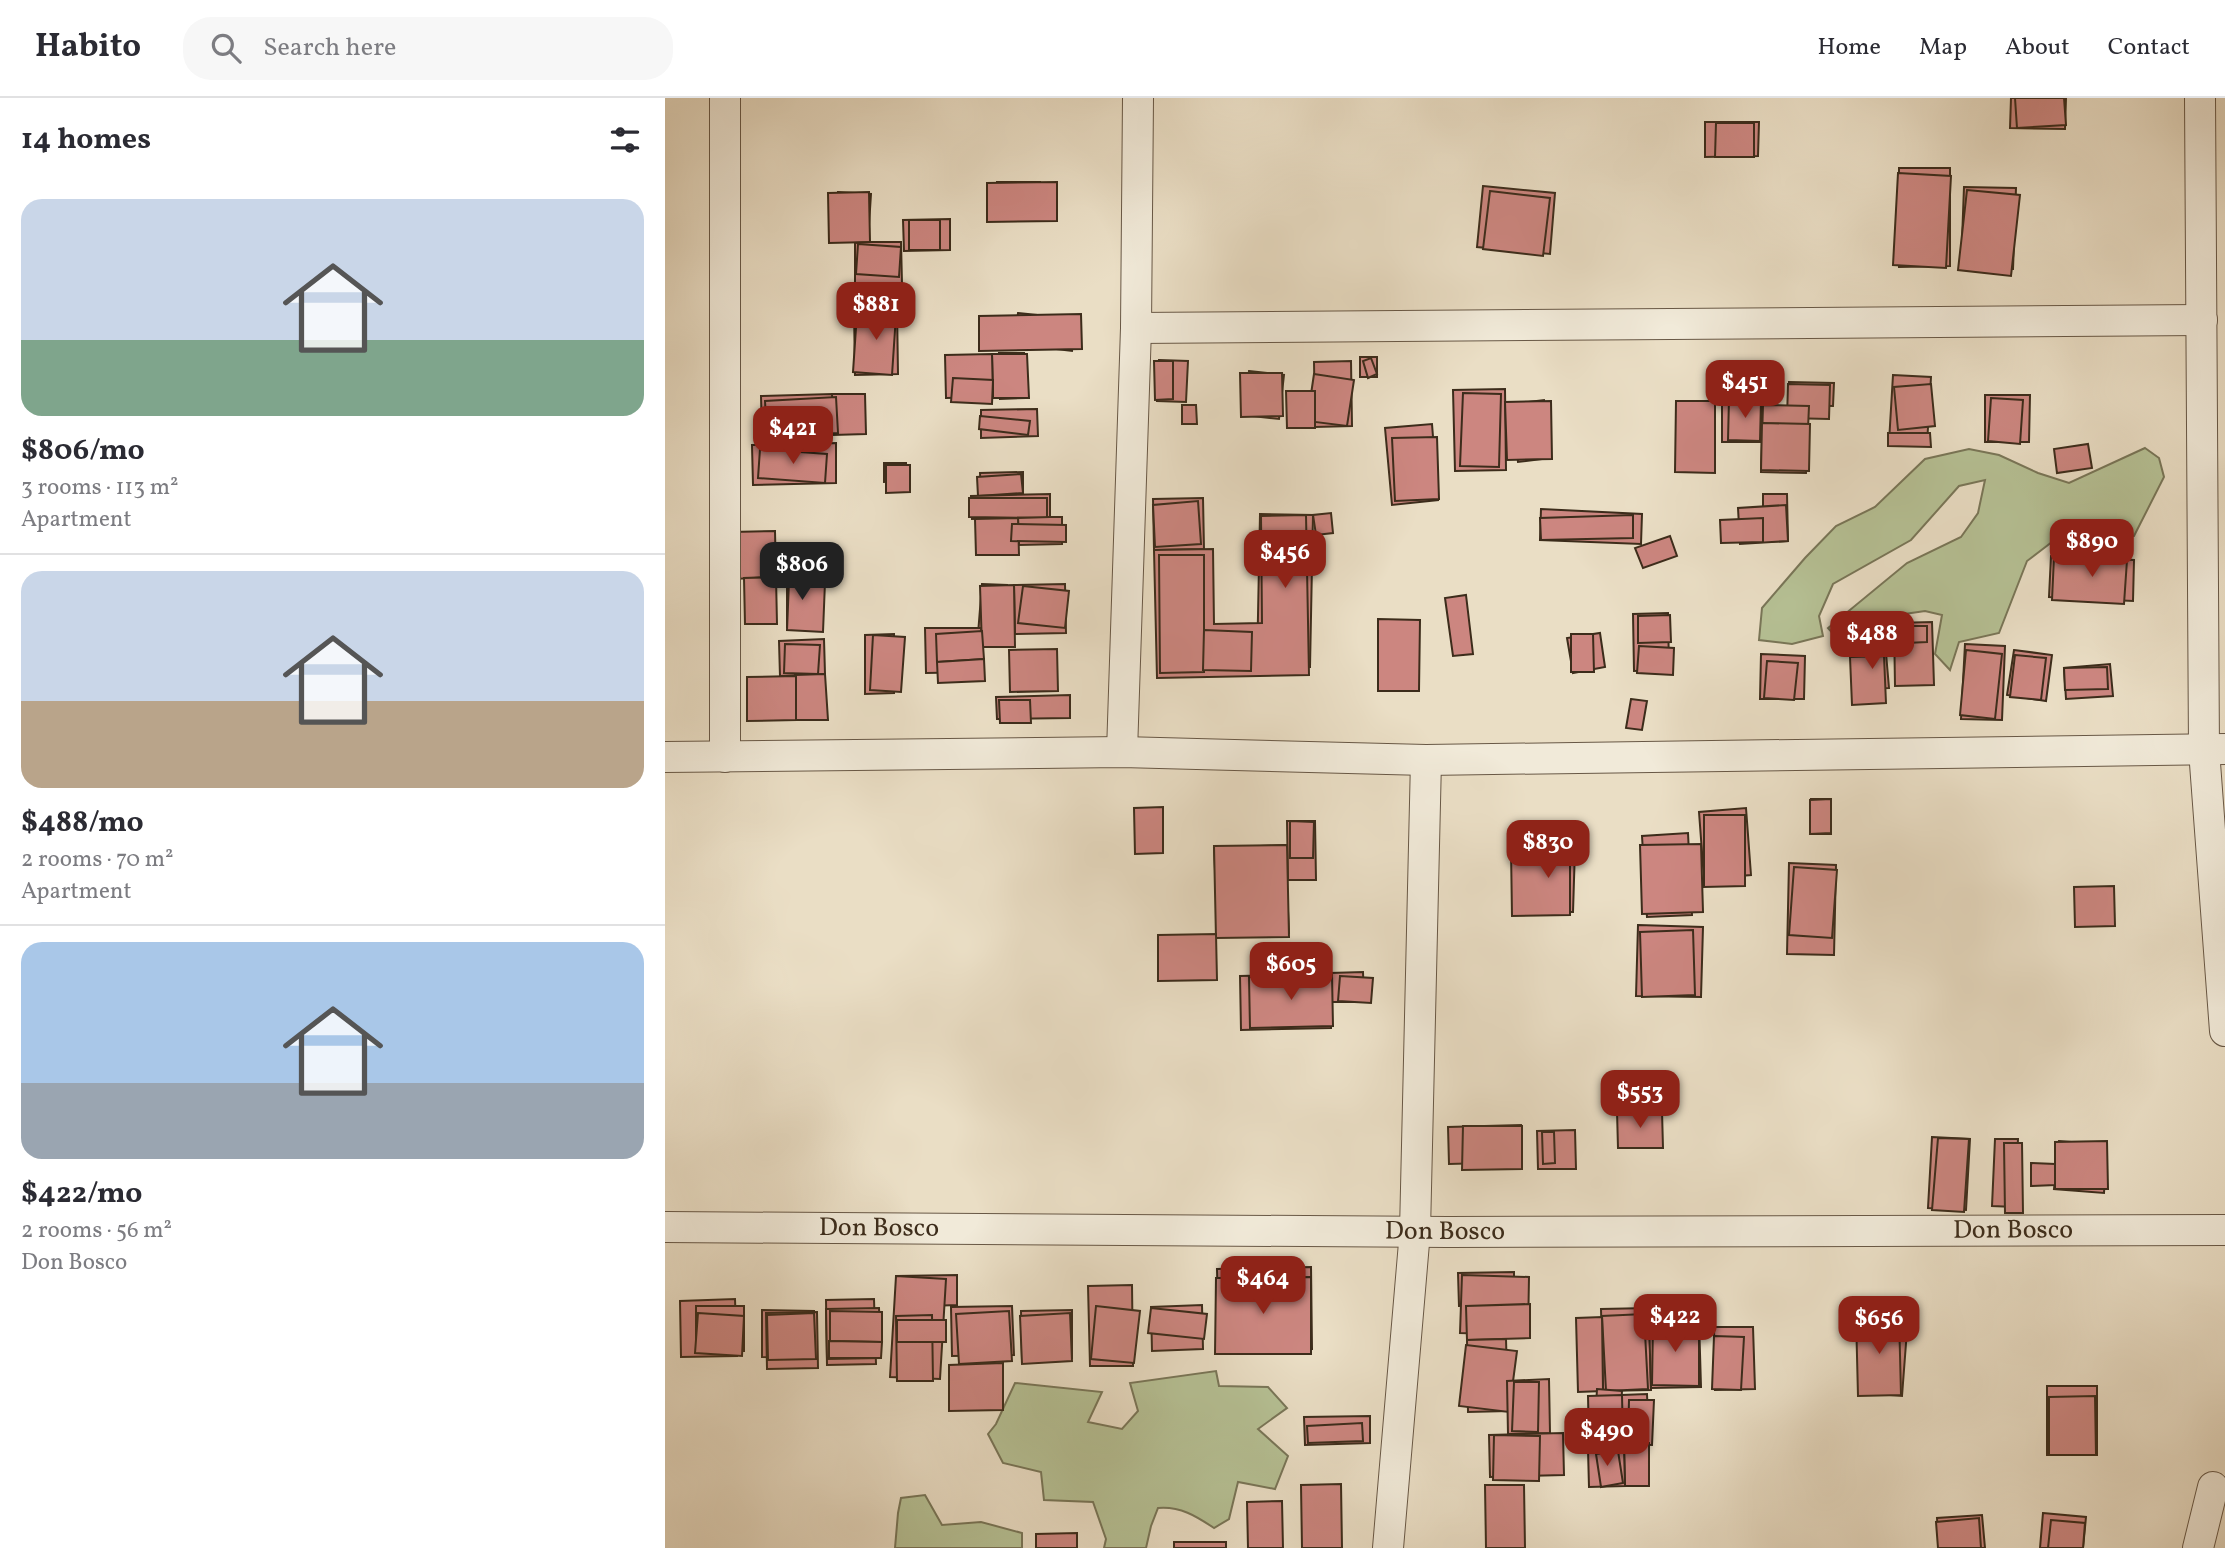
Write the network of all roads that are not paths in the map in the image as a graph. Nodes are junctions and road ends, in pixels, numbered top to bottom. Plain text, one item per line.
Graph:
1 (725, 98) edge
2 (1137, 98) edge
3 (2200, 98) edge
4 (2202, 320) junction
5 (1136, 328) junction
6 (2215, 749) edge
7 (1122, 752) junction
8 (665, 757) edge
9 (725, 757) junction
10 (1426, 760) junction
11 (2225, 1031) edge
12 (665, 1227) edge
13 (2225, 1230) edge
14 (1415, 1231) junction
15 (2213, 1487) dead end
16 (1388, 1548) edge
17 (2198, 1548) edge

1 - 9 street
2 - 5 street
3 - 4 street
4 - 5 street
4 - 6 street
5 - 7 street
6 - 10 street
6 - 11 street
7 - 9 street
7 - 10 street
8 - 9 street
10 - 14 street
12 - 14 street, Don Bosco
13 - 14 street, Don Bosco
14 - 16 street
15 - 17 street

